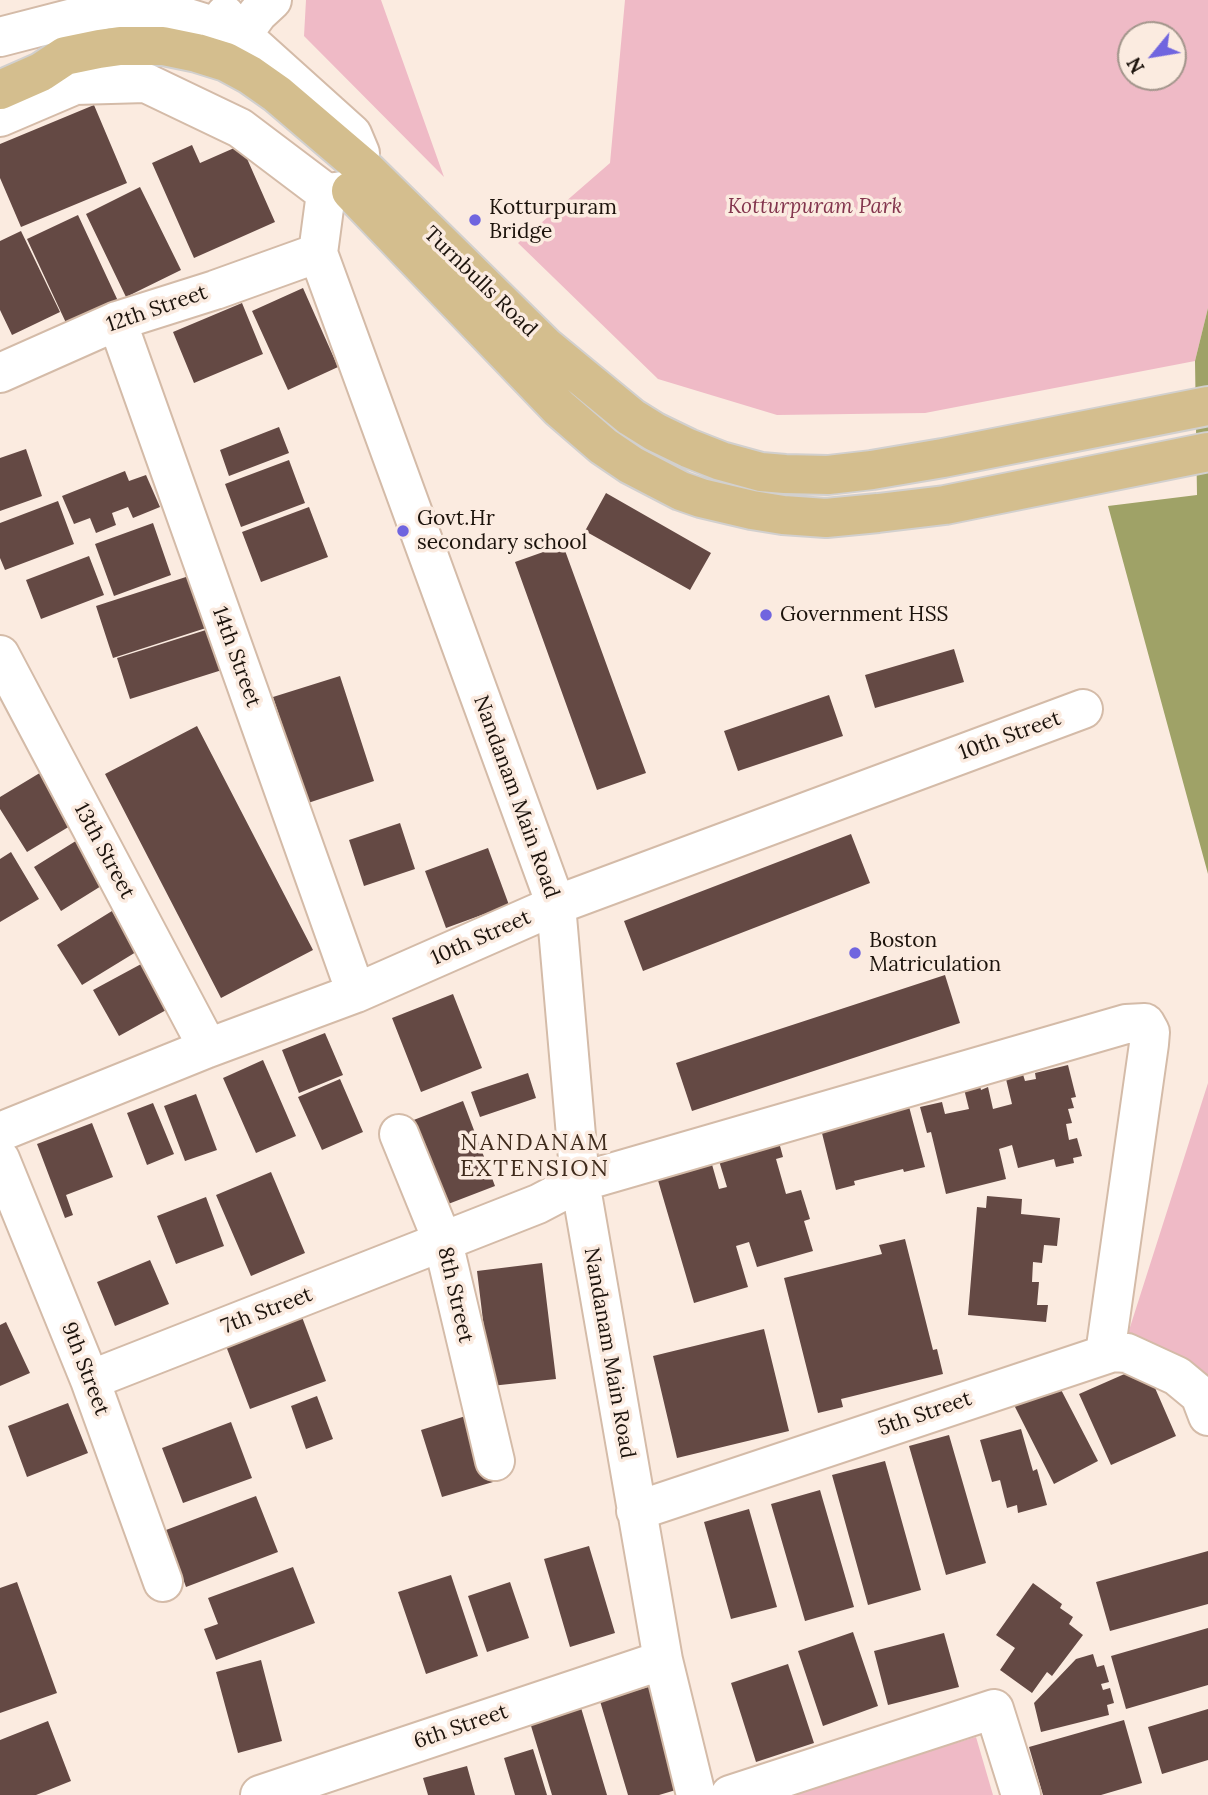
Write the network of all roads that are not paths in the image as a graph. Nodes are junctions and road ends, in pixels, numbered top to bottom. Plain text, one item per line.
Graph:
1 (213, 0) edge
2 (272, 0) edge
3 (242, 35) junction
4 (0, 37) edge
5 (0, 90) edge
6 (0, 117) edge
7 (348, 184) junction
8 (318, 253) junction
9 (117, 321) junction
10 (0, 373) edge
11 (1208, 406) edge
12 (1208, 452) edge
13 (0, 654) edge
14 (1083, 709) dead end
15 (556, 905) junction
16 (356, 993) junction
17 (208, 1048) junction
18 (0, 1132) edge
19 (399, 1134) dead end
20 (0, 1159) edge
21 (580, 1182) junction
22 (443, 1242) junction
23 (1105, 1353) junction
24 (90, 1380) junction
25 (1206, 1409) edge
26 (495, 1461) dead end
27 (636, 1511) junction
28 (163, 1582) dead end
29 (663, 1660) junction
30 (260, 1795) edge
31 (696, 1795) edge
32 (730, 1795) edge
33 (1021, 1795) edge

1 - 3 street
2 - 3 street
3 - 4 street, Turnbulls Road
3 - 7 street, Turnbulls Road
5 - 7 main road
6 - 7 street, Turnbulls Road
7 - 8 street, Nandanam Main Road
7 - 11 main road, Turnbulls Road
7 - 12 main road, Turnbulls Road
8 - 9 street, 12th Street
8 - 15 street, Nandanam Main Road
9 - 10 street, 12th Street
9 - 16 street, 14th Street
13 - 17 street, 13th Street
14 - 15 street, 10th Street
15 - 16 street, 10th Street
15 - 21 street, Nandanam Main Road
16 - 17 street, 10th Street
17 - 18 street, 10th Street
19 - 22 street, 8th Street
20 - 24 street, 9th Street
21 - 22 street, 7th Street
21 - 23 street, 7th Street
21 - 27 street, Nandanam Main Road
22 - 24 street, 7th Street
22 - 26 street, 8th Street
23 - 25 street, 5th Street
23 - 27 street, 5th Street
24 - 28 street, 9th Street
27 - 29 street, Nandanam Main Road
29 - 30 street, 6th Street
29 - 31 street, Nandanam Main Road
32 - 33 street

